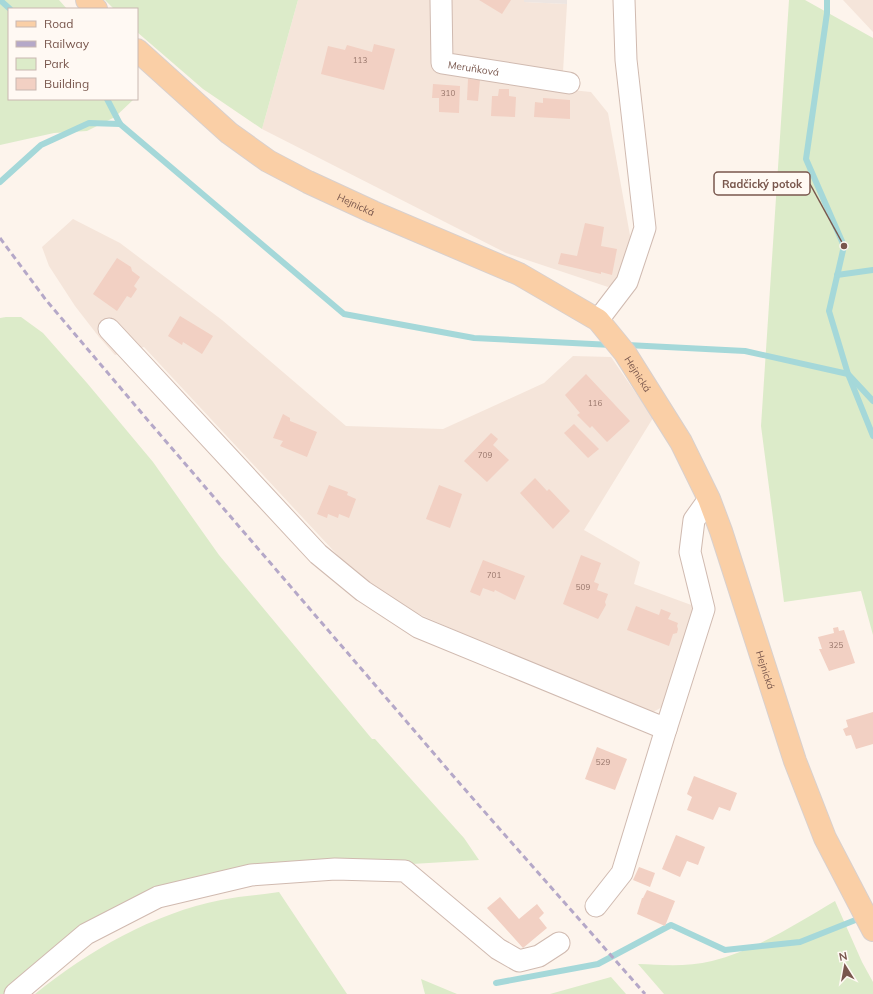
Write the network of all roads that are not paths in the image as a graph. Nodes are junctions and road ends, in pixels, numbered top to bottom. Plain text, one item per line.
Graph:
1 (87, 0) edge
2 (440, 0) edge
3 (624, 0) edge
4 (95, 8) edge
5 (138, 51) edge
6 (569, 83) dead end
7 (598, 320) junction
8 (109, 329) dead end
9 (709, 499) junction
10 (666, 729) junction
11 (596, 906) dead end
12 (873, 930) edge
13 (560, 943) dead end
14 (15, 994) edge

1 - 4 main road
2 - 6 street, Meruňková
3 - 7 street
5 - 7 main road, Hejnická
7 - 9 main road, Hejnická
8 - 10 street
9 - 10 street
9 - 12 main road, Hejnická
10 - 11 street
13 - 14 street

